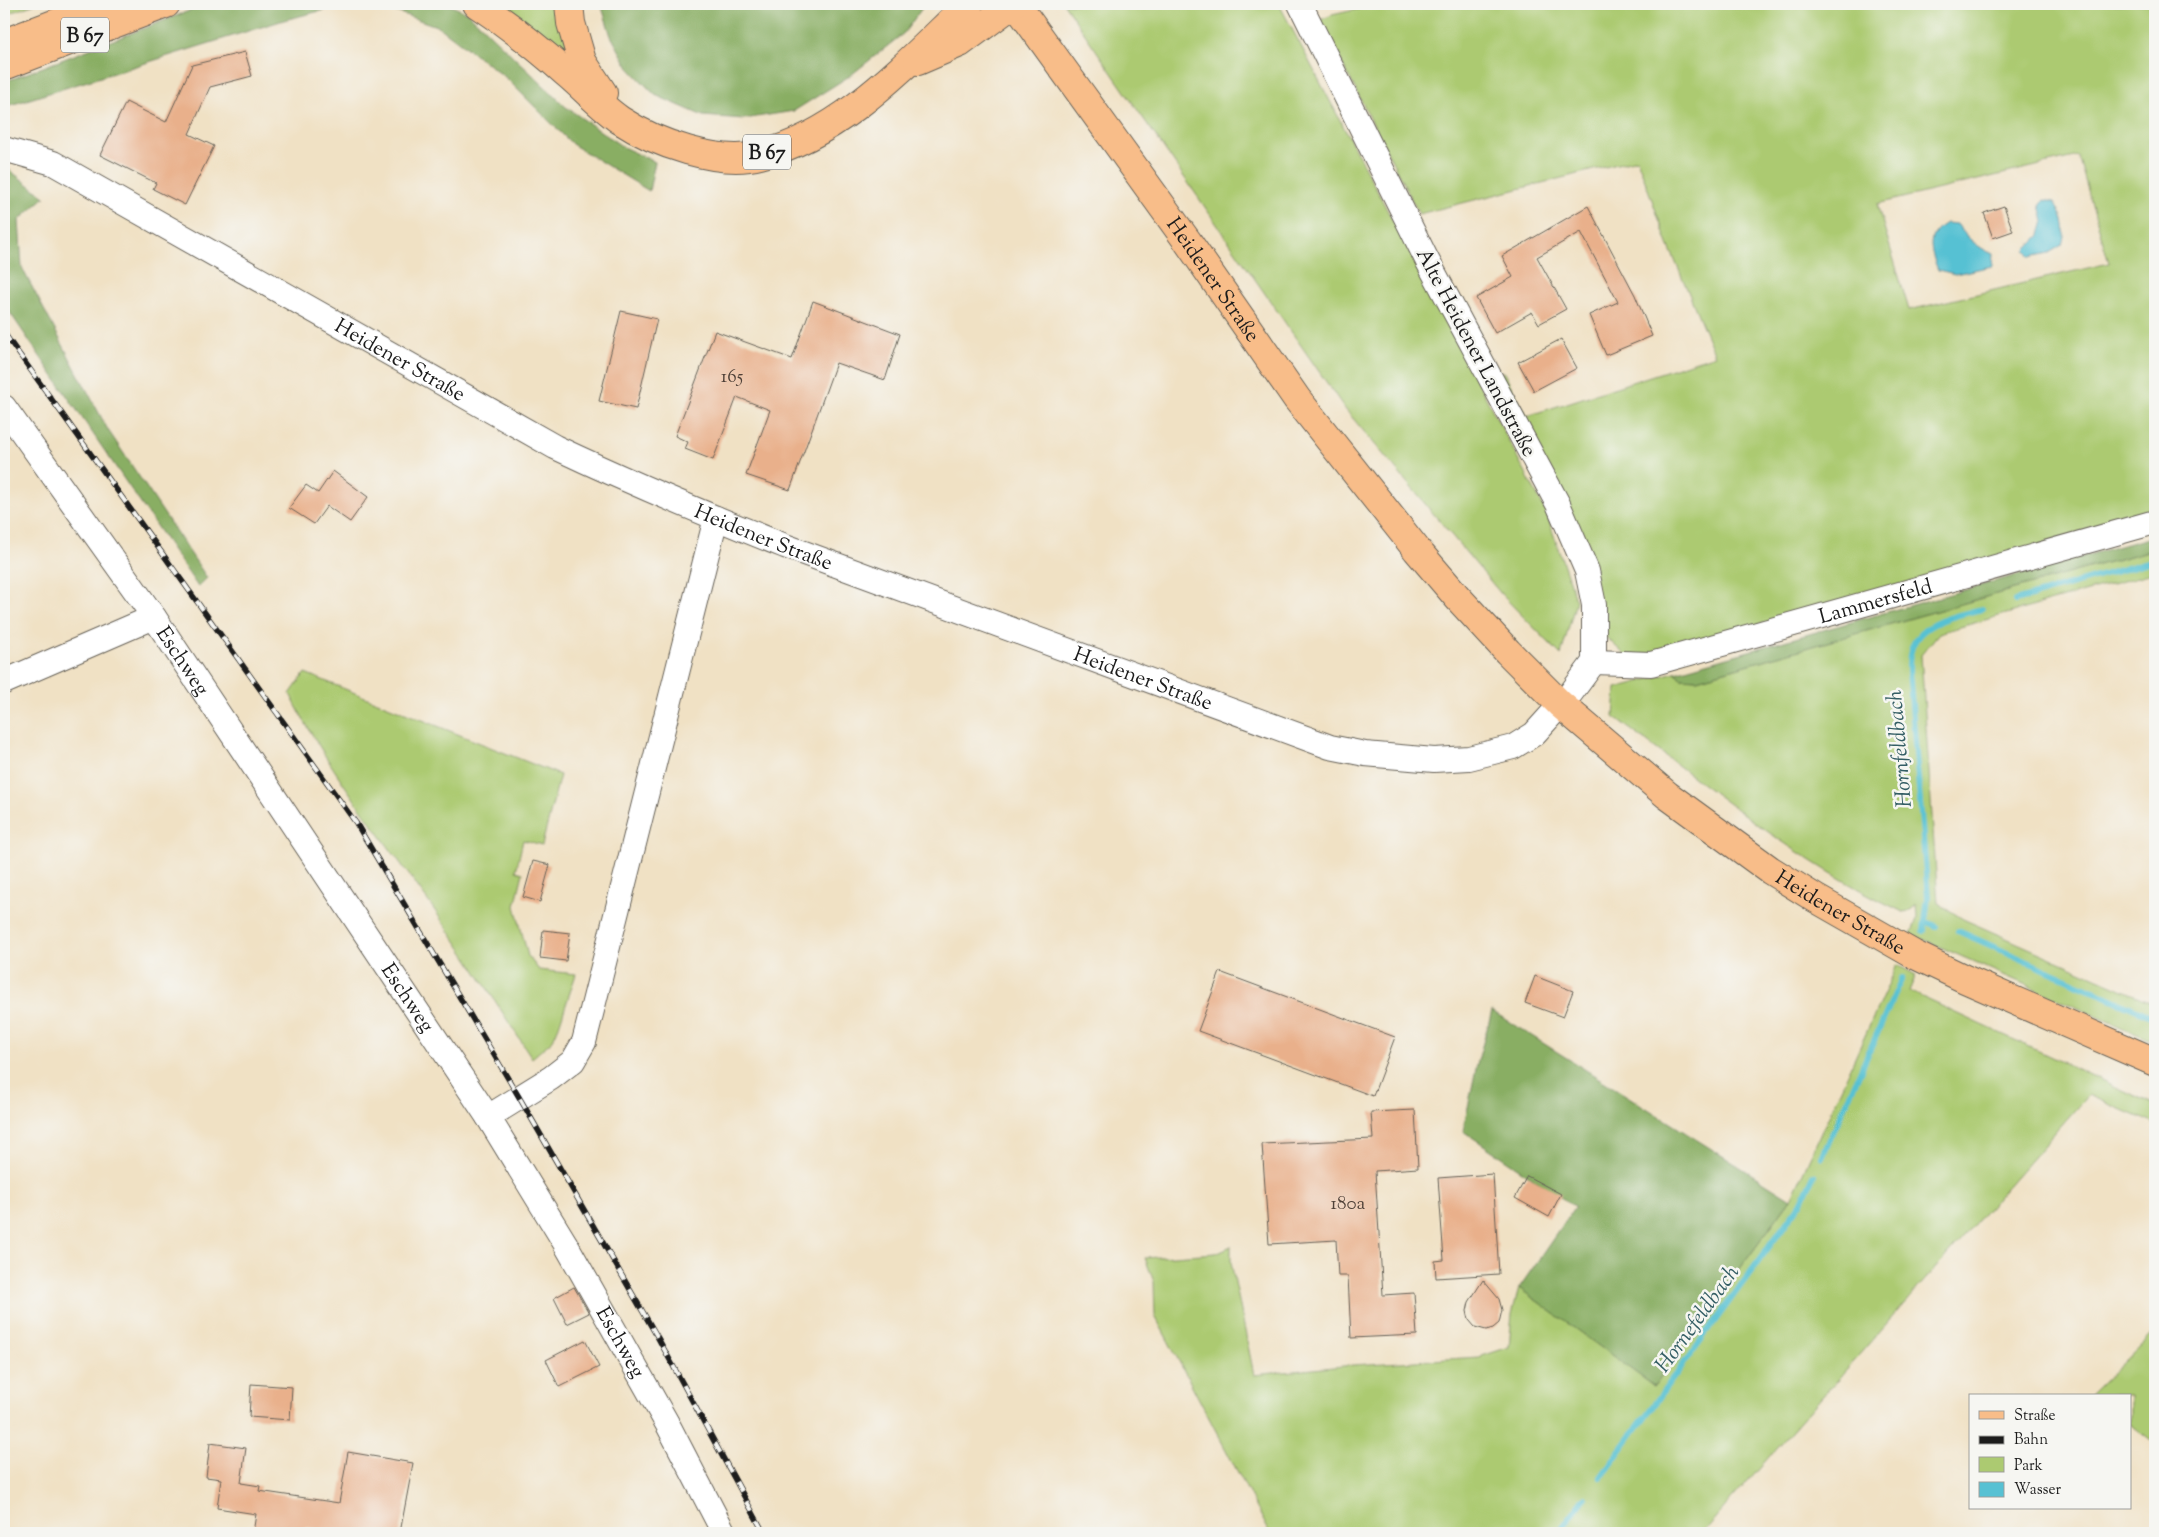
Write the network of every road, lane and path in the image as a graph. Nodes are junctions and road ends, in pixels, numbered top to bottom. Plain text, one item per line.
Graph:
1 (106, 4) edge
2 (166, 4) edge
3 (477, 4) edge
4 (570, 4) edge
5 (969, 4) edge
6 (1015, 4) edge
7 (1300, 4) edge
8 (945, 17) edge
9 (4, 43) edge
10 (4, 66) edge
11 (898, 70) junction
12 (620, 120) junction
13 (4, 149) edge
14 (4, 407) edge
15 (716, 518) junction
16 (2155, 522) edge
17 (154, 617) junction
18 (1594, 662) junction
19 (4, 682) edge
20 (1560, 704) junction
21 (2155, 1062) edge
22 (488, 1117) junction
23 (724, 1533) edge

1 - 9 main road, B 67
2 - 10 main road, B 67
3 - 12 main road
4 - 12 main road
5 - 8 main road
6 - 11 main road
6 - 20 main road, Heidener Straße
7 - 18 street, Alte Heidener Landstraße
8 - 11 main road
11 - 12 main road, B 67
13 - 15 street, Heidener Straße
14 - 17 street
15 - 20 street, Heidener Straße
15 - 22 street
16 - 18 street, Lammersfeld
17 - 19 street, Eschweg
17 - 22 street, Eschweg
18 - 20 street
20 - 21 main road, Heidener Straße
22 - 23 street, Eschweg

